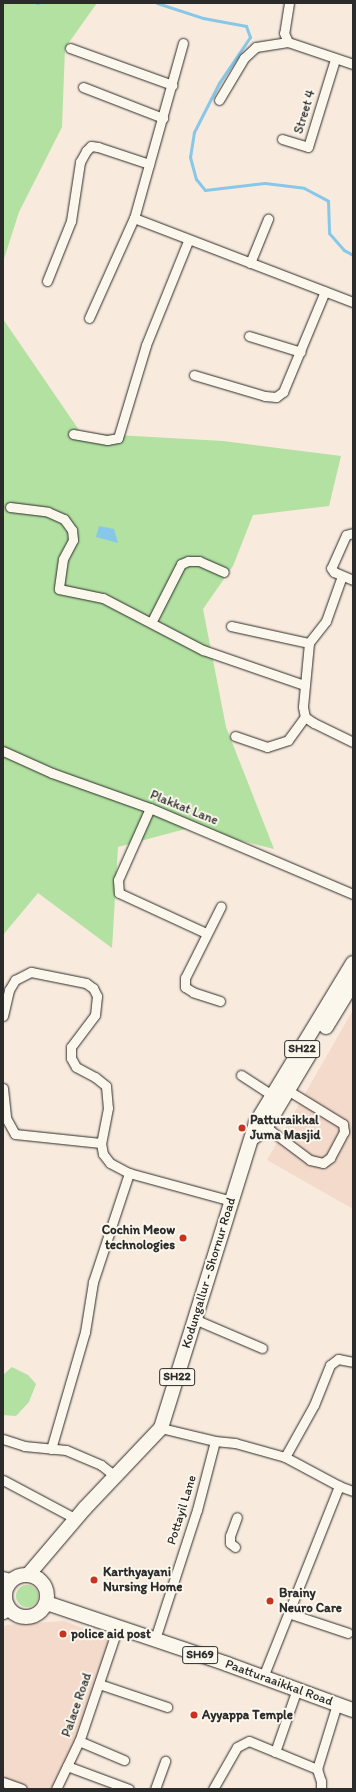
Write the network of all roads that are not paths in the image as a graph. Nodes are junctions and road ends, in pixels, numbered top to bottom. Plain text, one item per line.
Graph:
1 (290, 3) edge
2 (288, 42) junction
3 (183, 43) dead end
4 (70, 48) dead end
5 (335, 59) junction
6 (353, 64) edge
7 (172, 85) junction
8 (83, 87) dead end
9 (219, 100) dead end
10 (164, 118) junction
11 (282, 139) dead end
12 (150, 164) junction
13 (134, 218) junction
14 (268, 219) dead end
15 (188, 241) junction
16 (250, 263) junction
17 (47, 281) dead end
18 (326, 291) junction
19 (353, 302) edge
20 (89, 318) dead end
21 (249, 336) dead end
22 (302, 352) junction
23 (194, 375) dead end
24 (73, 434) dead end
25 (10, 507) dead end
26 (353, 533) edge
27 (224, 572) dead end
28 (342, 576) junction
29 (353, 580) edge
30 (152, 621) junction
31 (231, 626) dead end
32 (309, 643) junction
33 (304, 685) junction
34 (305, 717) junction
35 (235, 736) dead end
36 (353, 742) edge
37 (3, 751) edge
38 (150, 808) junction
39 (353, 894) edge
40 (221, 906) dead end
41 (206, 933) junction
42 (353, 963) edge
43 (353, 983) edge
44 (220, 1001) dead end
45 (3, 1016) edge
46 (241, 1075) dead end
47 (3, 1088) edge
48 (289, 1091) junction
49 (273, 1096) junction
50 (266, 1127) junction
51 (254, 1137) junction
52 (101, 1143) junction
53 (130, 1173) junction
54 (232, 1201) junction
55 (194, 1319) junction
56 (262, 1348) dead end
57 (353, 1362) edge
58 (161, 1428) junction
59 (3, 1439) edge
60 (215, 1441) junction
61 (51, 1449) junction
62 (285, 1457) junction
63 (115, 1476) junction
64 (3, 1480) edge
65 (338, 1486) junction
66 (353, 1491) edge
67 (237, 1517) dead end
68 (76, 1519) junction
69 (235, 1547) dead end
70 (28, 1575) junction
71 (6, 1592) edge
72 (46, 1603) junction
73 (288, 1613) junction
74 (118, 1627) junction
75 (348, 1633) dead end
76 (155, 1639) junction
77 (263, 1677) junction
78 (99, 1684) junction
79 (297, 1690) junction
80 (337, 1704) junction
81 (167, 1707) dead end
82 (353, 1710) edge
83 (79, 1741) junction
84 (275, 1752) junction
85 (124, 1760) dead end
86 (165, 1761) dead end
87 (67, 1766) junction
88 (317, 1769) junction
89 (3, 1782) edge
90 (22, 1789) edge
91 (56, 1789) edge
92 (129, 1789) edge
93 (155, 1789) edge
94 (213, 1789) edge
95 (321, 1789) edge

1 - 2 street
2 - 5 street
2 - 9 street
3 - 7 street
4 - 7 street
5 - 6 street
5 - 11 street, Street 4
7 - 10 street
8 - 10 street
10 - 12 street
12 - 13 street
12 - 17 street
13 - 15 street
13 - 20 street
14 - 16 street
15 - 16 street
15 - 24 street
16 - 18 street
18 - 19 street
18 - 22 street
21 - 22 street
22 - 23 street
25 - 30 street
26 - 28 street
27 - 30 street
28 - 29 street
28 - 32 street
30 - 33 street
31 - 32 street
32 - 33 street
33 - 34 street
34 - 35 street
34 - 36 street
37 - 38 street, Plakkat Lane
38 - 39 street, Plakkat Lane
38 - 41 street
40 - 41 street
41 - 44 street
42 - 49 main road, SH22
43 - 48 main road, SH22
45 - 52 street
46 - 49 street
47 - 52 street
48 - 50 main road, SH22
48 - 50 street
49 - 51 main road, SH22
50 - 51 main road, SH22
51 - 54 main road, Kodungallur - Shornur Road / SH22
52 - 53 street
53 - 54 street
53 - 61 street
54 - 55 main road, Kodungallur - Shornur Road / SH22
55 - 56 street
55 - 58 main road, Kodungallur - Shornur Road / SH22
57 - 62 street
58 - 60 street
58 - 63 main road, Kodungallur - Shornur Road / SH22
59 - 61 street
60 - 62 street
60 - 76 street, Pottayil Lane
61 - 63 street
62 - 65 street
63 - 68 main road, Kodungallur - Shornur Road / SH22
64 - 68 street
65 - 66 street
65 - 73 street
67 - 69 street
68 - 70 main road, Kodungallur - Shornur Road / SH22
70 - 71 main road
70 - 72 main road
71 - 72 main road
72 - 74 main road, Paatturaaikkal Road / SH69
73 - 75 street
73 - 77 street
74 - 76 main road, Paatturaaikkal Road / SH69
74 - 78 street, Palace Road
76 - 77 main road, Paatturaaikkal Road / SH69
77 - 79 main road, Paatturaaikkal Road / SH69
78 - 81 street
78 - 83 street, Palace Road
79 - 80 main road, Paatturaaikkal Road / SH69
79 - 84 street
80 - 82 main road, Paatturaaikkal Road / SH69
80 - 88 street
83 - 85 street
83 - 87 street, Palace Road
84 - 88 street
84 - 94 street
86 - 93 street
87 - 91 street, Palace Road
87 - 92 street
88 - 95 street
89 - 90 street

